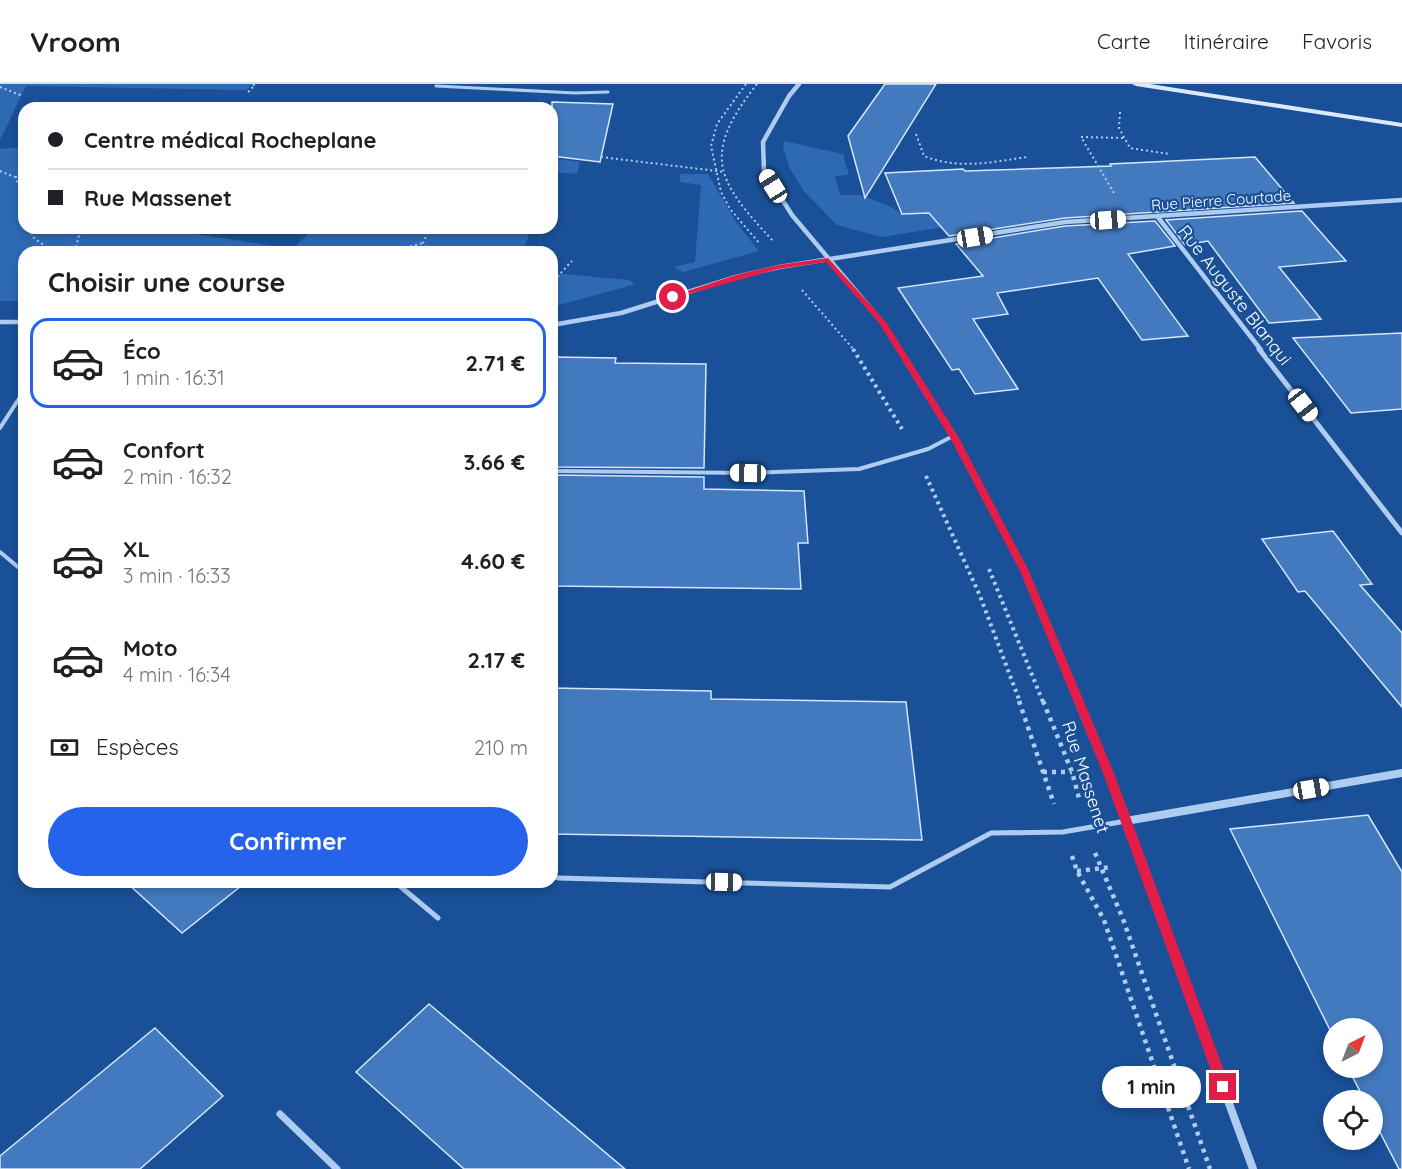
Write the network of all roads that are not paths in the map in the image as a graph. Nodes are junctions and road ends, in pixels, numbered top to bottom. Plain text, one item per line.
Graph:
1 (799, 84) edge
2 (1136, 84) edge
3 (436, 86) dead end
4 (608, 92) dead end
5 (1402, 125) edge
6 (1402, 200) edge
7 (1157, 216) junction
8 (828, 260) junction
9 (0, 322) edge
10 (18, 322) edge
11 (558, 324) edge
12 (18, 400) edge
13 (0, 428) edge
14 (953, 436) junction
15 (558, 471) edge
16 (1402, 533) edge
17 (0, 552) edge
18 (18, 567) edge
19 (1402, 773) edge
20 (1126, 821) junction
21 (558, 876) edge
22 (402, 888) edge
23 (438, 918) dead end
24 (280, 1114) dead end
25 (337, 1169) edge
26 (1253, 1169) edge

1 - 8 street, Rue Massenet
2 - 5 main road
3 - 4 lane
6 - 7 street, Rue Pierre Courtade
7 - 8 street, Rue Pierre Courtade
7 - 16 street, Rue Auguste Blanqui
8 - 11 street, Rue Pierre Courtade
8 - 14 street, Rue Massenet
9 - 10 street
12 - 13 lane
14 - 15 lane
14 - 20 street, Rue Massenet
17 - 18 lane
19 - 20 street
20 - 21 lane
20 - 26 street, Rue Massenet
22 - 23 lane
24 - 25 street

